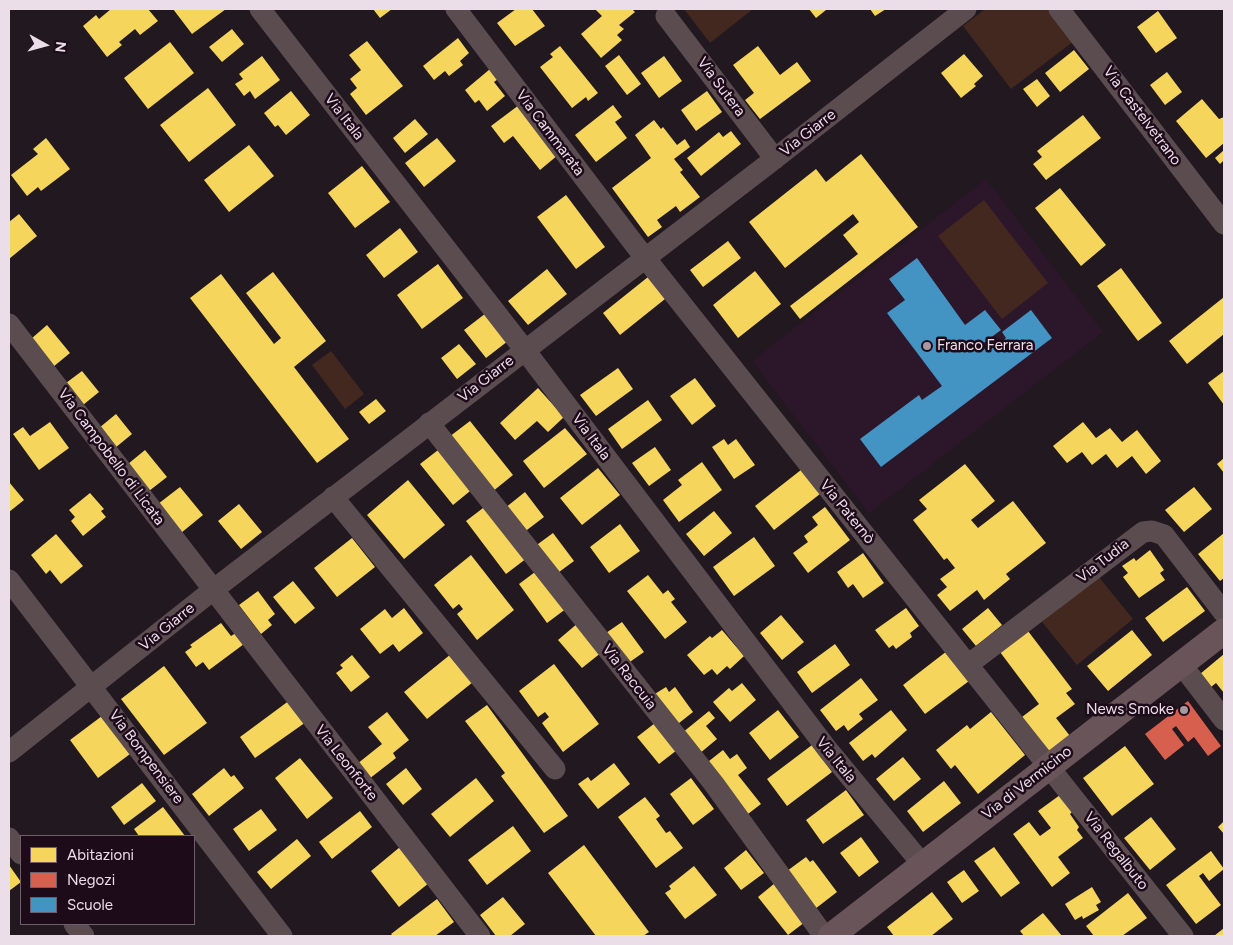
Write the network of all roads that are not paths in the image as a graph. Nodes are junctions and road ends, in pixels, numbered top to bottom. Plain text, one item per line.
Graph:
1 (260, 9) edge
2 (456, 9) edge
3 (966, 9) edge
4 (1059, 9) edge
5 (666, 16) dead end
6 (775, 159) junction
7 (1224, 224) edge
8 (645, 258) junction
9 (9, 324) edge
10 (524, 349) junction
11 (429, 423) junction
12 (333, 497) junction
13 (9, 580) edge
14 (213, 590) junction
15 (1224, 613) edge
16 (1224, 631) edge
17 (969, 664) junction
18 (1181, 664) junction
19 (92, 687) junction
20 (1224, 720) edge
21 (9, 752) edge
22 (1049, 766) junction
23 (555, 769) dead end
24 (9, 838) edge
25 (20, 853) edge
26 (923, 865) junction
27 (75, 925) edge
28 (84, 936) edge
29 (282, 936) edge
30 (480, 936) edge
31 (824, 936) edge
32 (831, 936) edge
33 (1183, 936) edge

1 - 10 street, Via Itala
2 - 8 street, Via Cammarata
3 - 6 street, Via Giarre
4 - 7 street, Via Castelvetrano
5 - 6 street, Via Sutera
6 - 8 street, Via Giarre
8 - 10 street, Via Giarre
8 - 17 street, Via Paternò
9 - 14 street, Via Campobello di Licata
10 - 11 street, Via Giarre
10 - 26 street, Via Itala
11 - 12 street, Via Giarre
11 - 31 street, Via Raccuia
12 - 14 street, Via Giarre
12 - 23 street
13 - 19 street, Via Bompensiere
14 - 19 street, Via Giarre
14 - 30 street, Via Leonforte
15 - 17 street, Via Tudia
16 - 18 main road, Via di Vermicino
17 - 22 street, Via Paternò
18 - 20 street
18 - 22 main road, Via di Vermicino
19 - 21 street, Via Giarre
19 - 29 street, Via Bompensiere
22 - 26 main road, Via di Vermicino
22 - 33 street, Via Regalbuto
24 - 25 street
26 - 32 main road, Via di Vermicino
27 - 28 street

